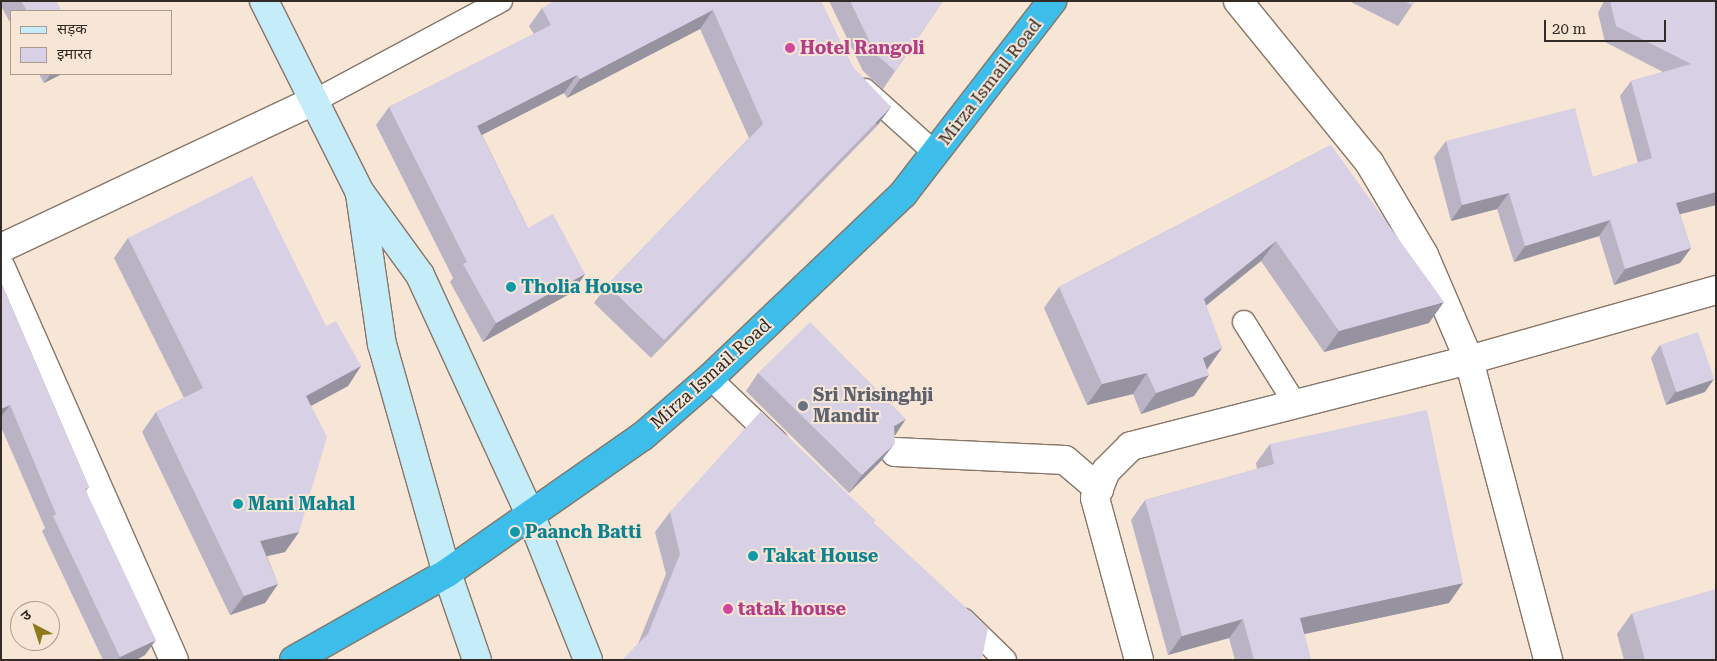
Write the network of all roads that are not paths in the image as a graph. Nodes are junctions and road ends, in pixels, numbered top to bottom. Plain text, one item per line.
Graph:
1 (264, 1) edge
2 (501, 1) edge
3 (1052, 1) edge
4 (1238, 1) edge
5 (848, 70) edge
6 (316, 100) junction
7 (935, 153) junction
8 (359, 190) junction
9 (1, 248) edge
10 (1, 268) edge
11 (1716, 290) edge
12 (1244, 322) dead end
13 (1469, 360) junction
14 (710, 378) junction
15 (1294, 402) junction
16 (895, 452) edge
17 (789, 454) edge
18 (1099, 489) junction
19 (530, 514) junction
20 (447, 573) junction
21 (948, 605) edge
22 (1137, 659) edge
23 (174, 660) edge
24 (294, 660) edge
25 (477, 660) edge
26 (588, 660) edge
27 (1005, 660) edge
28 (1548, 660) edge

1 - 6 street
2 - 6 lane
3 - 7 highway, Mirza Ismail Road
4 - 13 street
5 - 7 lane
6 - 8 street
6 - 9 street
7 - 14 highway, Mirza Ismail Road
8 - 19 street
8 - 20 street
10 - 23 street
11 - 13 street
12 - 15 lane
13 - 15 street
13 - 28 street
14 - 17 lane
14 - 19 highway, Mirza Ismail Road
15 - 18 street
16 - 18 street
18 - 22 street
19 - 20 highway, Mirza Ismail Road
19 - 26 street
20 - 24 highway, Mirza Ismail Road
20 - 25 street
21 - 27 lane

